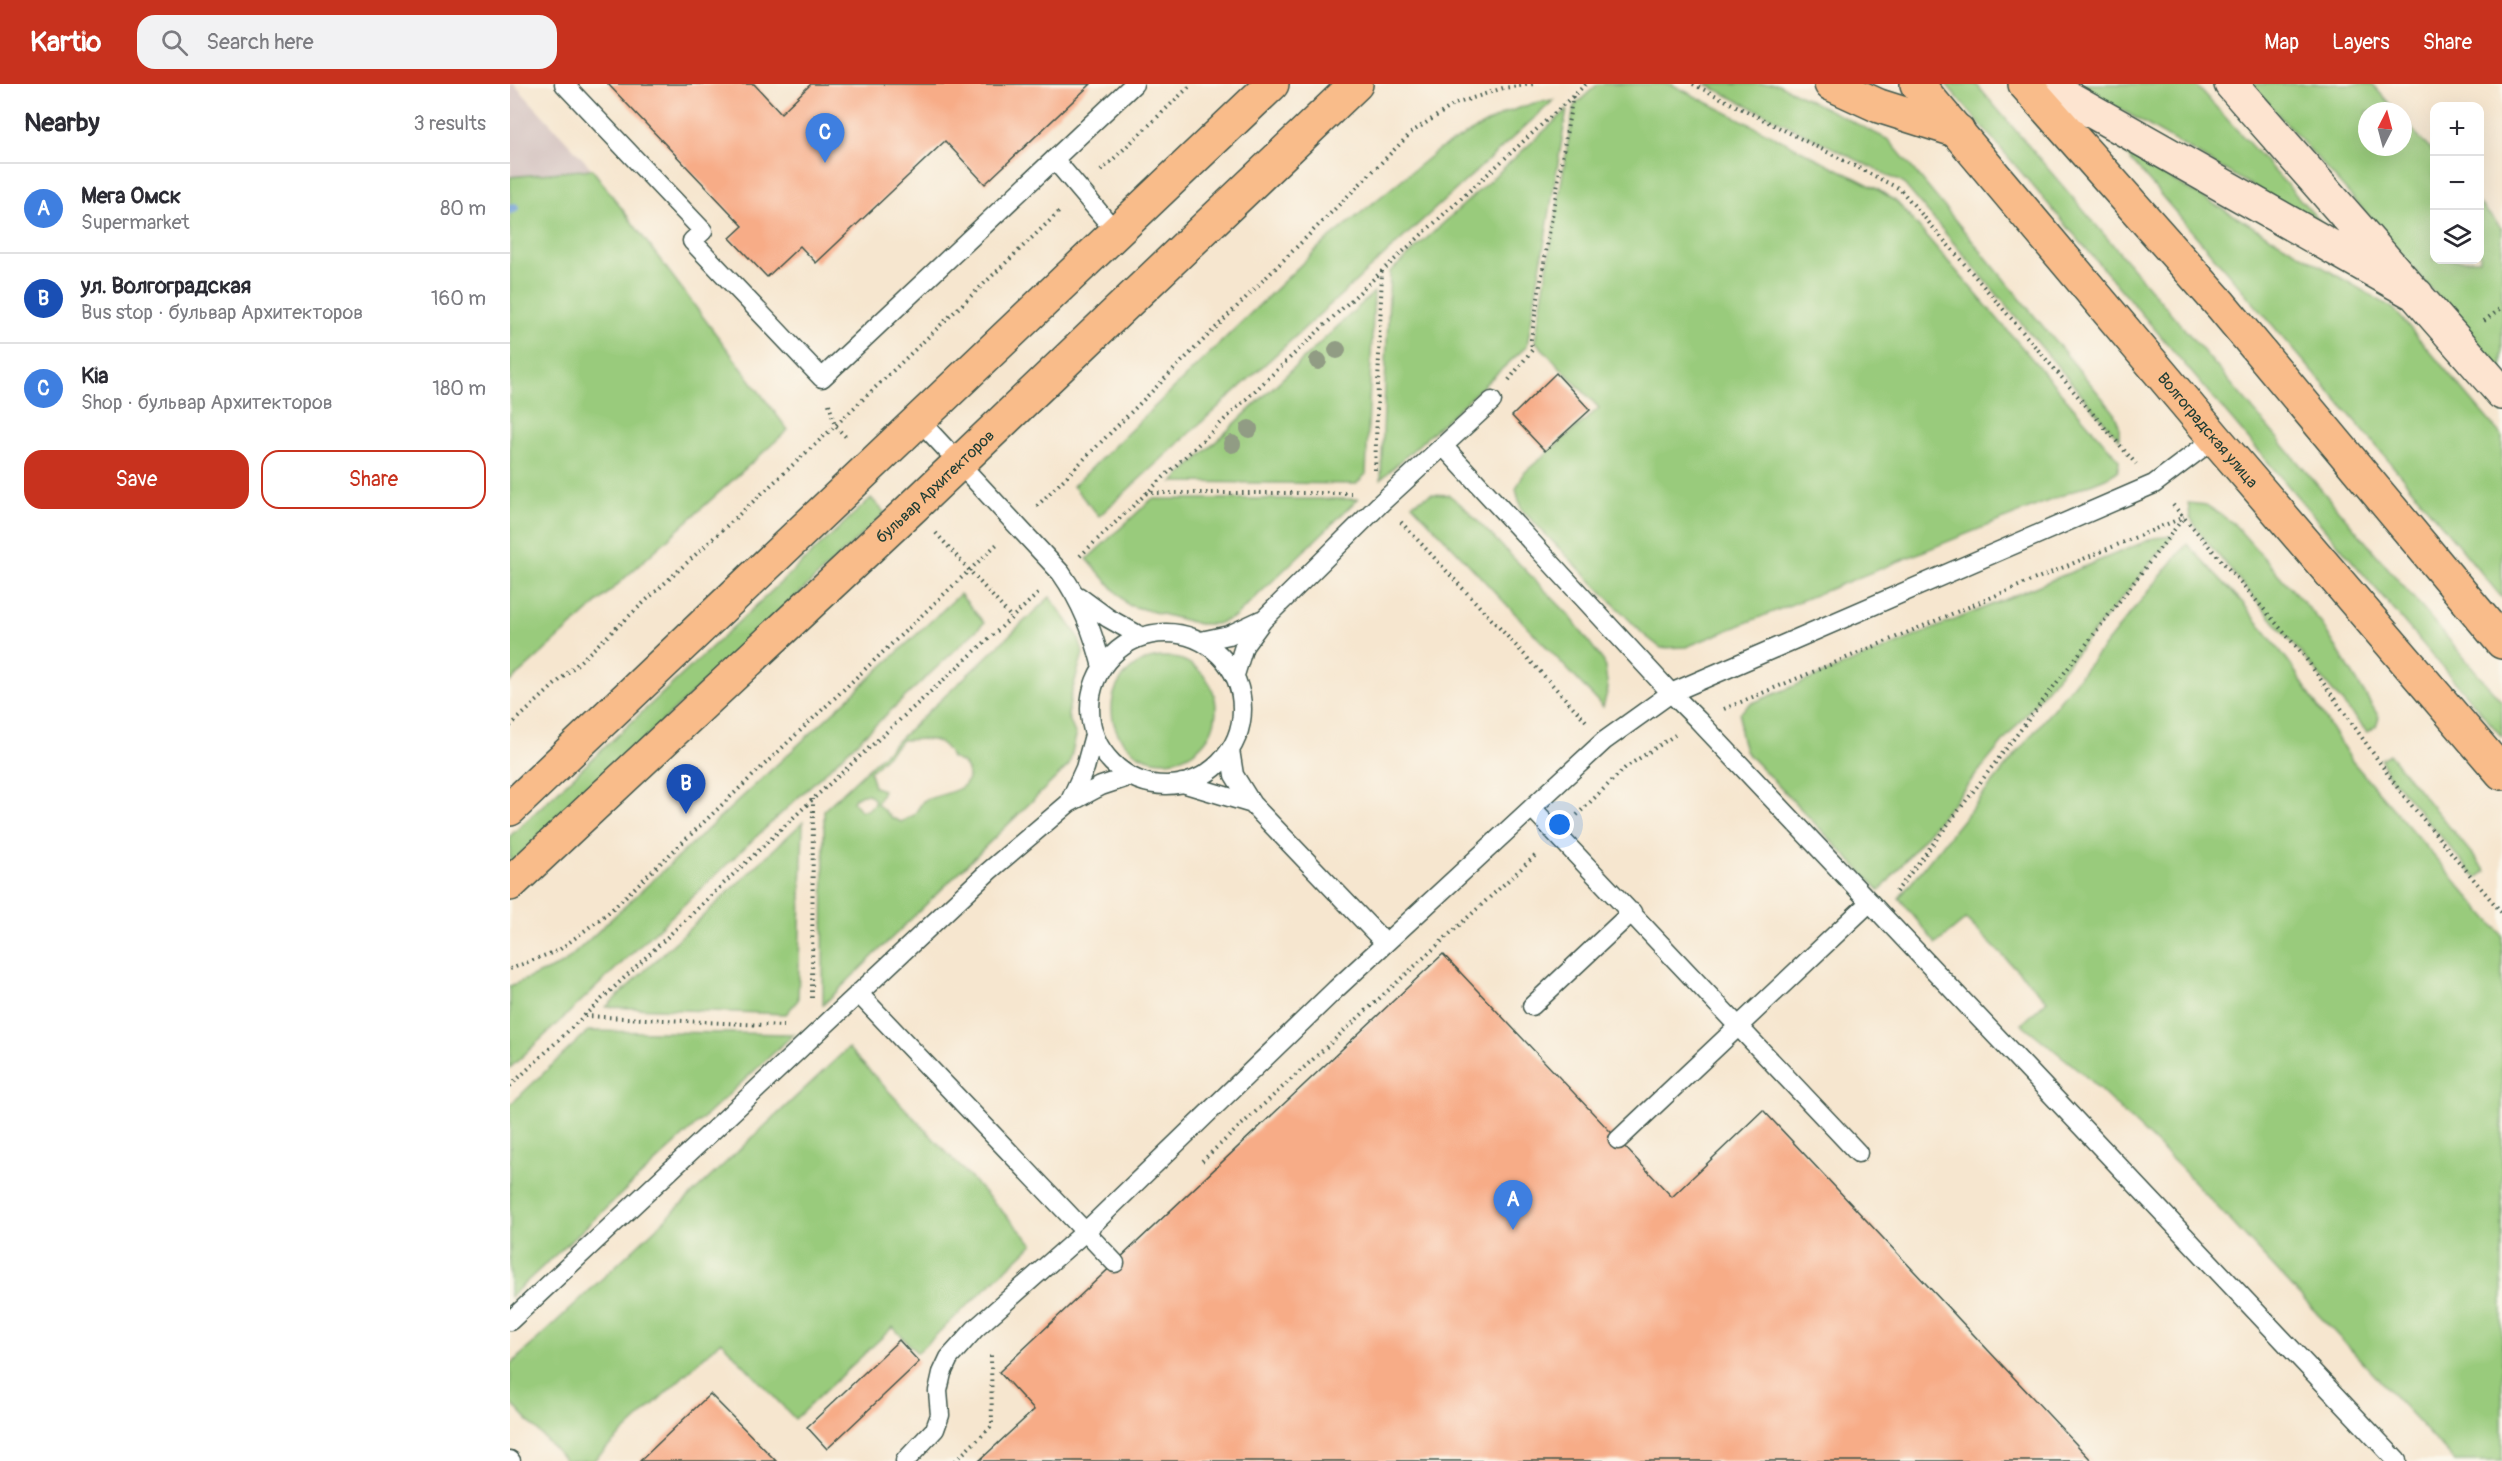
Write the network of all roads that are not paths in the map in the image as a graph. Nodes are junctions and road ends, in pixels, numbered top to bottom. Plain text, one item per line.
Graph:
1 (564, 84) edge
2 (1134, 84) edge
3 (1272, 84) edge
4 (1831, 84) edge
5 (1917, 84) edge
6 (2025, 84) edge
7 (2044, 84) edge
8 (2231, 84) edge
9 (1355, 87) edge
10 (1251, 98) edge
11 (1958, 131) junction
12 (1054, 159) junction
13 (1115, 231) junction
14 (2417, 295) junction
15 (2502, 393) edge
16 (1492, 401) road end
17 (919, 420) junction
18 (2215, 438) junction
19 (1444, 447) junction
20 (961, 462) junction
21 (1076, 595) junction
22 (1263, 620) junction
23 (1140, 636) junction
24 (1201, 641) junction
25 (2502, 642) edge
26 (1102, 667) junction
27 (1235, 675) junction
28 (1671, 693) junction
29 (1094, 735) junction
30 (1230, 750) junction
31 (2502, 773) edge
32 (1128, 777) junction
33 (1181, 783) junction
34 (1069, 803) junction
35 (1252, 804) junction
36 (510, 808) edge
37 (1532, 808) junction
38 (510, 884) edge
39 (1870, 903) junction
40 (1632, 912) junction
41 (1385, 943) junction
42 (858, 993) junction
43 (1532, 1006) dead end
44 (1739, 1026) junction
45 (1618, 1140) dead end
46 (1858, 1153) dead end
47 (1086, 1231) junction
48 (1115, 1263) dead end
49 (510, 1321) edge
50 (905, 1461) edge
51 (2397, 1461) edge

1 - 12 lane
2 - 12 lane
3 - 10 main road
4 - 11 main road
5 - 11 main road, Волгоградская улица
6 - 25 main road
7 - 14 main road
8 - 14 main road
9 - 20 main road, бульвар Архитекторов
10 - 13 main road
11 - 18 main road, Волгоградская улица
12 - 13 lane
13 - 17 main road
14 - 15 main road
16 - 19 lane
17 - 20 lane
17 - 36 main road
18 - 28 lane
18 - 31 main road, Волгоградская улица
19 - 22 lane
19 - 28 lane
20 - 21 lane
20 - 38 main road, бульвар Архитекторов
21 - 23 lane
21 - 26 lane
22 - 24 lane
22 - 27 lane
23 - 24 lane
23 - 26 lane
24 - 27 lane
26 - 29 lane
27 - 30 lane
28 - 37 lane
28 - 39 lane
29 - 32 lane
29 - 34 lane
30 - 33 lane
30 - 35 lane
32 - 33 lane
32 - 34 lane
33 - 35 lane
34 - 42 lane
35 - 41 lane
37 - 40 lane
37 - 41 lane
39 - 44 lane
39 - 51 lane
40 - 43 lane
40 - 44 lane
41 - 47 lane
42 - 47 lane
42 - 49 lane
44 - 45 lane
44 - 46 lane
47 - 48 lane
47 - 50 lane

